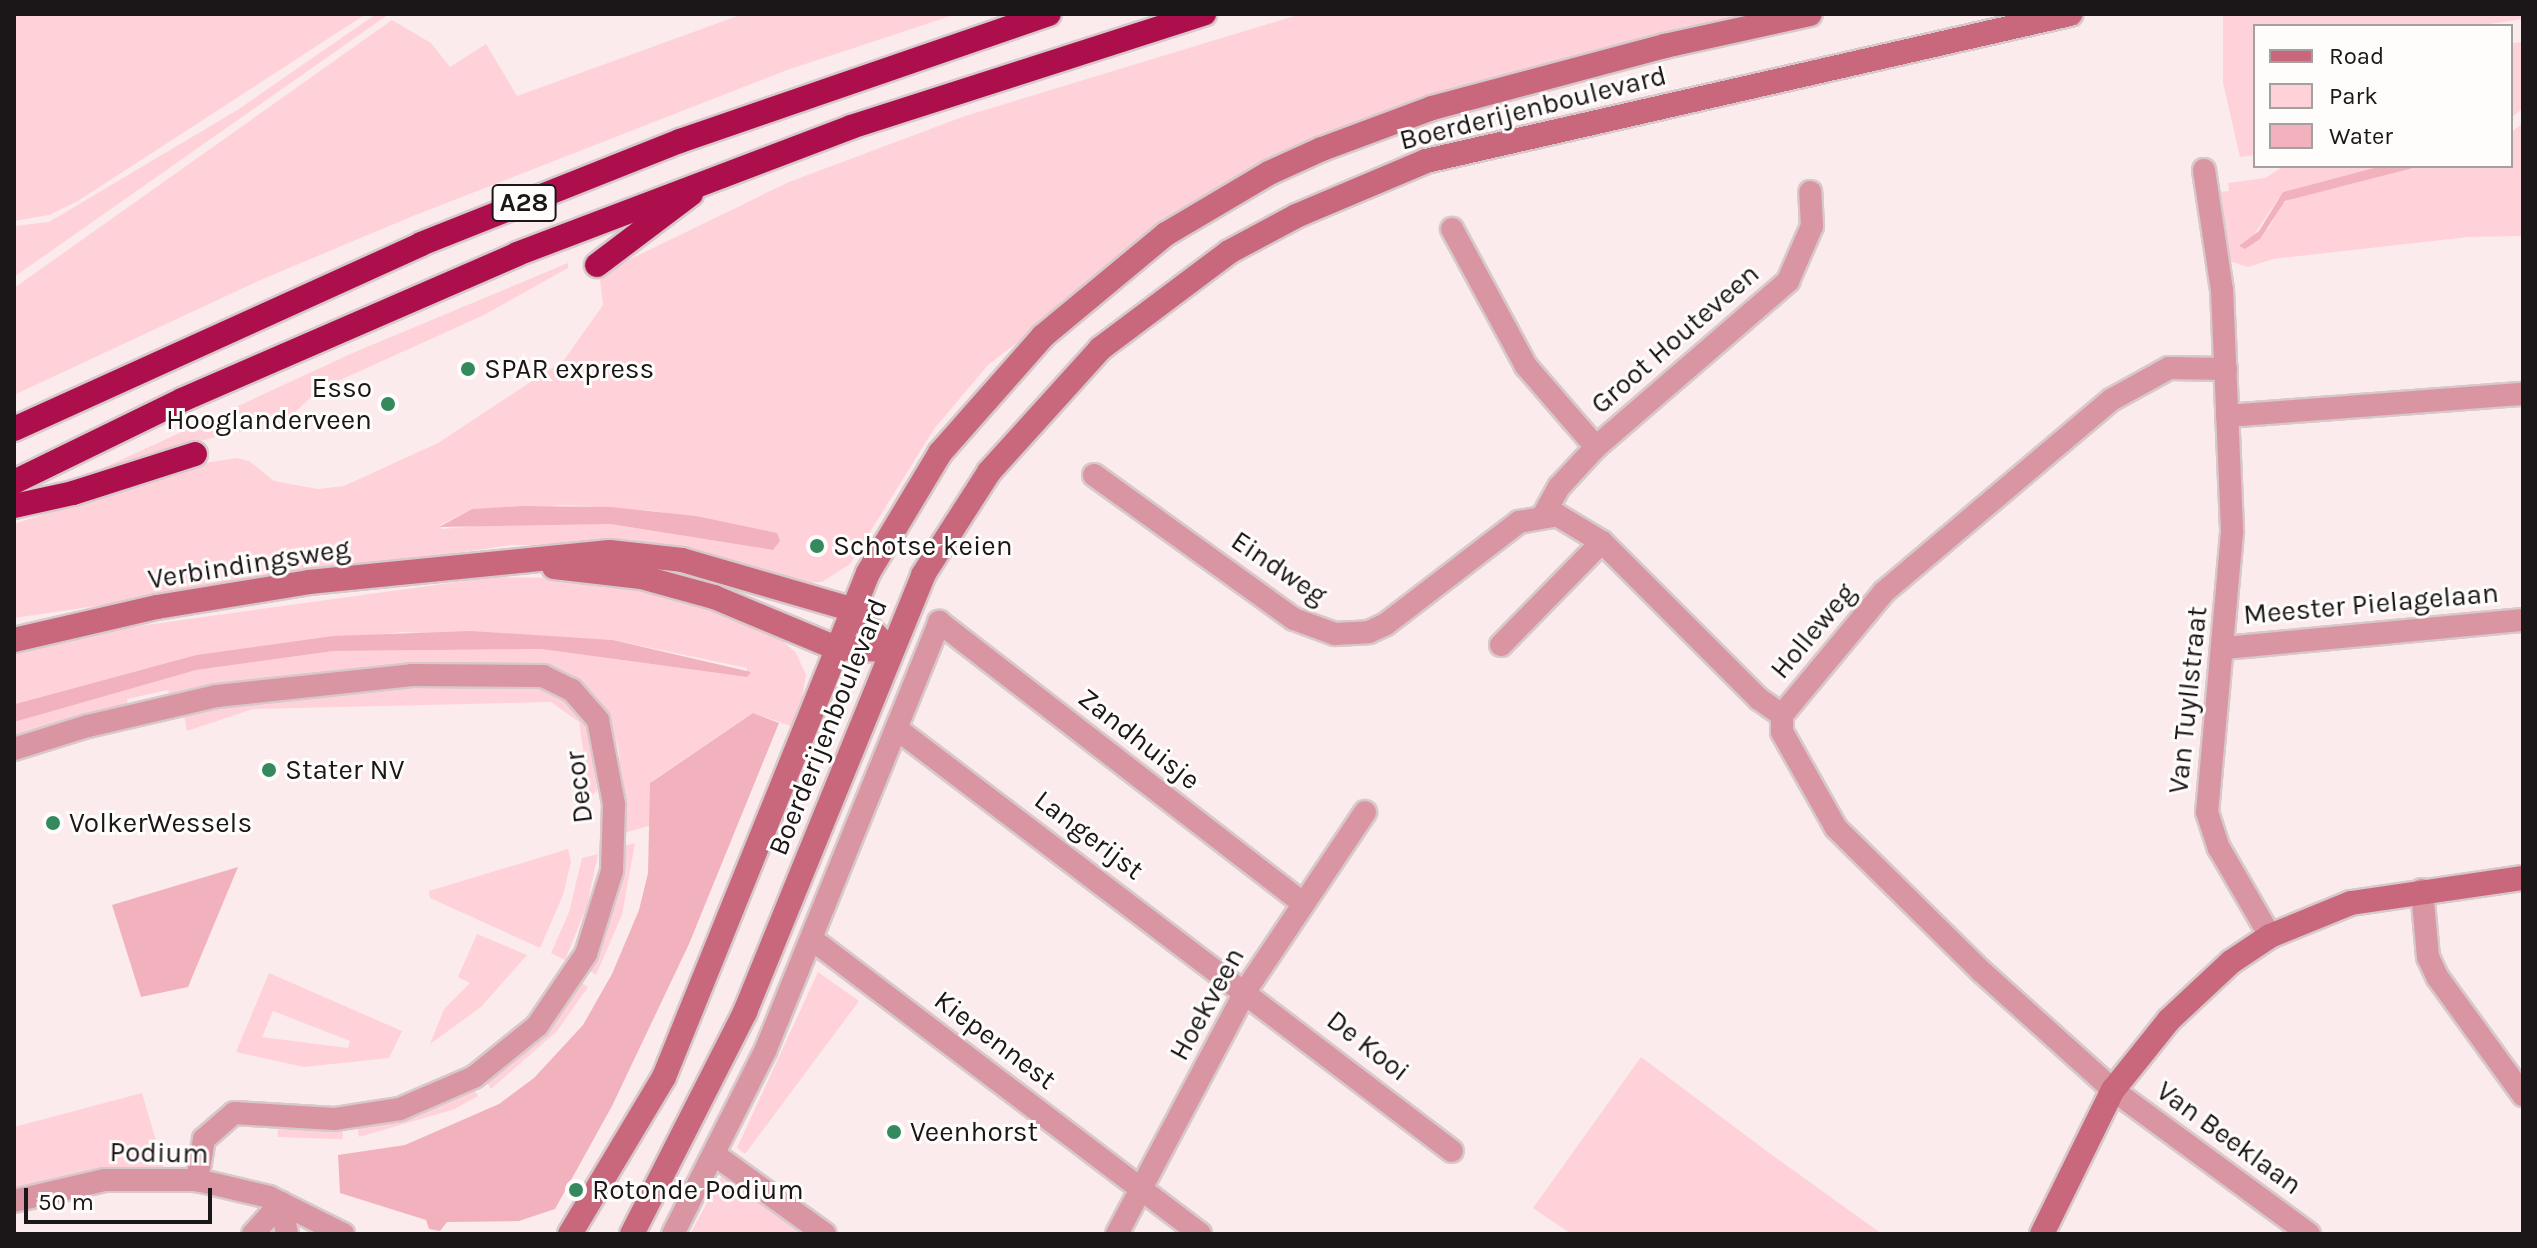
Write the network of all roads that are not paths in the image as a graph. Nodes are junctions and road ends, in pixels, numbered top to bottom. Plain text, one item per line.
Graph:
1 (1049, 14) edge
2 (1204, 14) edge
3 (1810, 14) edge
4 (2070, 14) edge
5 (2204, 170) dead end
6 (712, 178) junction
7 (1810, 192) dead end
8 (1452, 229) dead end
9 (597, 265) dead end
10 (2226, 369) junction
11 (2523, 394) edge
12 (2227, 416) junction
13 (14, 429) edge
14 (1596, 447) junction
15 (195, 454) dead end
16 (1094, 475) dead end
17 (14, 482) edge
18 (14, 506) edge
19 (1544, 514) junction
20 (1602, 542) junction
21 (496, 560) junction
22 (851, 609) junction
23 (2523, 620) edge
24 (14, 640) edge
25 (1501, 645) dead end
26 (836, 648) junction
27 (2225, 648) junction
28 (890, 650) junction
29 (1782, 715) junction
30 (897, 729) junction
31 (14, 749) edge
32 (1365, 812) dead end
33 (2523, 878) edge
34 (2422, 890) junction
35 (1302, 903) junction
36 (2270, 936) junction
37 (813, 940) junction
38 (1246, 990) junction
39 (2113, 1090) junction
40 (2523, 1095) edge
41 (1452, 1151) dead end
42 (715, 1155) junction
43 (197, 1180) junction
44 (1140, 1188) junction
45 (14, 1201) edge
46 (281, 1203) junction
47 (253, 1234) edge
48 (287, 1234) edge
49 (343, 1234) edge
50 (570, 1234) edge
51 (632, 1234) edge
52 (673, 1234) edge
53 (825, 1234) edge
54 (1117, 1234) edge
55 (1200, 1234) edge
56 (2042, 1234) edge
57 (2309, 1234) edge

1 - 13 highway, A28
2 - 6 highway, A28
3 - 22 main road, Boerderijenboulevard
4 - 28 main road, Boerderijenboulevard
5 - 10 street, Van Tuyllstraat
6 - 9 highway, A28
6 - 17 highway, A28
7 - 14 street, Groot Houteveen
8 - 14 street
10 - 12 street, Van Tuyllstraat
10 - 29 street, Holleweg
11 - 12 street
12 - 27 street, Van Tuyllstraat
14 - 19 street, Groot Houteveen
15 - 18 highway
16 - 19 street, Eindweg
19 - 20 street
20 - 25 street
20 - 29 street
21 - 22 main road, Verbindingsweg
21 - 24 main road, Verbindingsweg
21 - 26 main road, Verbindingsweg
22 - 26 main road, Boerderijenboulevard
22 - 28 main road
23 - 27 street, Meester Pielagelaan
26 - 28 main road, Verbindingsweg
26 - 50 main road, Boerderijenboulevard
27 - 36 street, Van Tuyllstraat
28 - 51 main road, Boerderijenboulevard
29 - 39 street, Holleweg
30 - 35 street, Zandhuisje
30 - 37 street
30 - 38 street, Langerijst
31 - 43 street, Decor
32 - 35 street, Hoekveen
33 - 34 main road
34 - 36 main road
34 - 40 street
35 - 38 street, Hoekveen
36 - 39 main road
37 - 42 street
37 - 44 street, Kiepennest
38 - 41 street, De Kooi
38 - 44 street, Hoekveen
39 - 56 main road
39 - 57 street, Van Beeklaan
42 - 52 street
42 - 53 street
43 - 45 street, Podium
43 - 46 street, Podium
44 - 54 street, Hoekveen
44 - 55 street, Kiepennest
46 - 47 street
46 - 48 street
46 - 49 street, Podium

